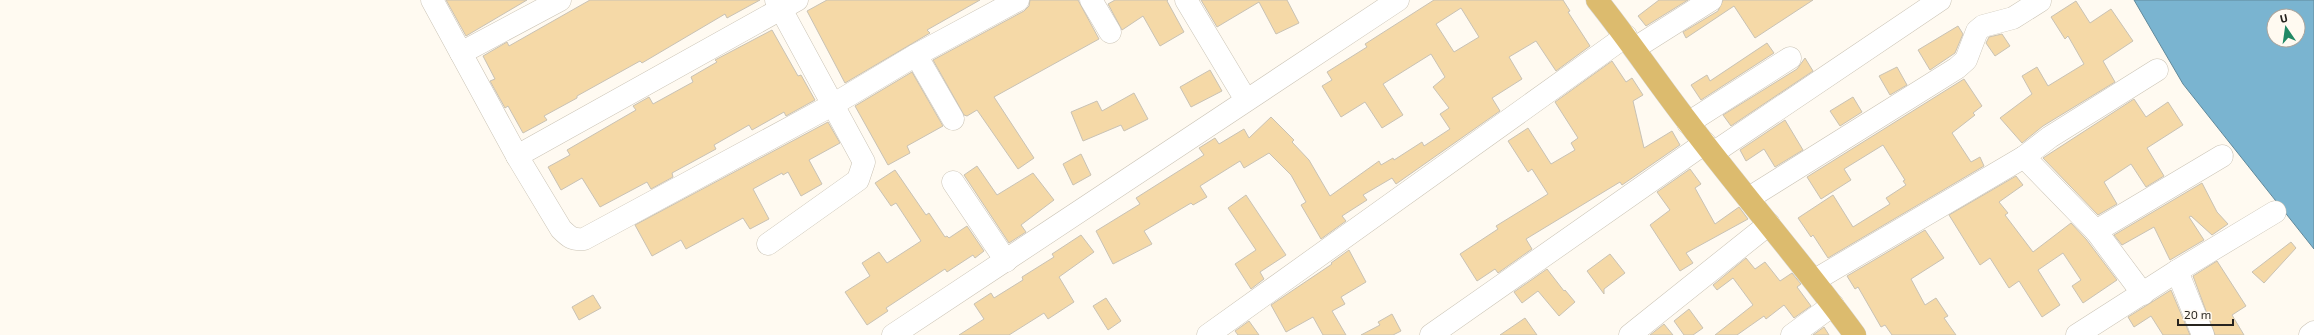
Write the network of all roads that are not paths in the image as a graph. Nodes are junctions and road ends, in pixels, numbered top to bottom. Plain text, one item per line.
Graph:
1 (432, 0) edge
2 (560, 0) edge
3 (1018, 0) edge
4 (1091, 0) edge
5 (1186, 0) edge
6 (1398, 0) edge
7 (1597, 0) edge
8 (1711, 0) edge
9 (1940, 0) edge
10 (2040, 1) dead end
11 (785, 3) edge
12 (1110, 32) dead end
13 (1630, 42) junction
14 (461, 53) junction
15 (916, 55) junction
16 (1790, 58) dead end
17 (2157, 70) dead end
18 (1246, 100) junction
19 (834, 104) junction
20 (953, 119) dead end
21 (1688, 123) junction
22 (1709, 148) junction
23 (517, 156) junction
24 (2222, 156) dead end
25 (2024, 157) junction
26 (953, 182) dead end
27 (1749, 198) junction
28 (2275, 212) dead end
29 (1769, 224) junction
30 (2096, 231) junction
31 (768, 244) dead end
32 (1006, 261) junction
33 (2177, 271) junction
34 (1815, 280) junction
35 (2143, 294) junction
36 (1833, 305) junction
37 (2314, 332) edge
38 (893, 335) edge
39 (1208, 335) edge
40 (1431, 335) edge
41 (1630, 335) edge
42 (1792, 335) edge
43 (1855, 335) edge
44 (2077, 335) edge
45 (2203, 335) edge
46 (2310, 335) edge

1 - 14 street
2 - 14 street
3 - 15 street
4 - 12 street
5 - 18 street
6 - 18 street
7 - 13 main road
8 - 13 street
9 - 22 street
10 - 27 street
11 - 19 street
11 - 23 street
13 - 21 main road
13 - 39 street
14 - 23 street
15 - 19 street
15 - 20 street
16 - 21 street
17 - 25 street
18 - 32 street
19 - 23 street
19 - 31 street
21 - 22 main road
22 - 27 main road
22 - 40 street
24 - 30 street
25 - 30 street
25 - 34 street
26 - 32 street
27 - 29 main road
28 - 33 street
29 - 34 main road
29 - 41 street
30 - 35 street
32 - 38 street
33 - 35 street
33 - 45 street
34 - 36 main road
35 - 44 street
36 - 42 street
36 - 43 main road
37 - 46 street

